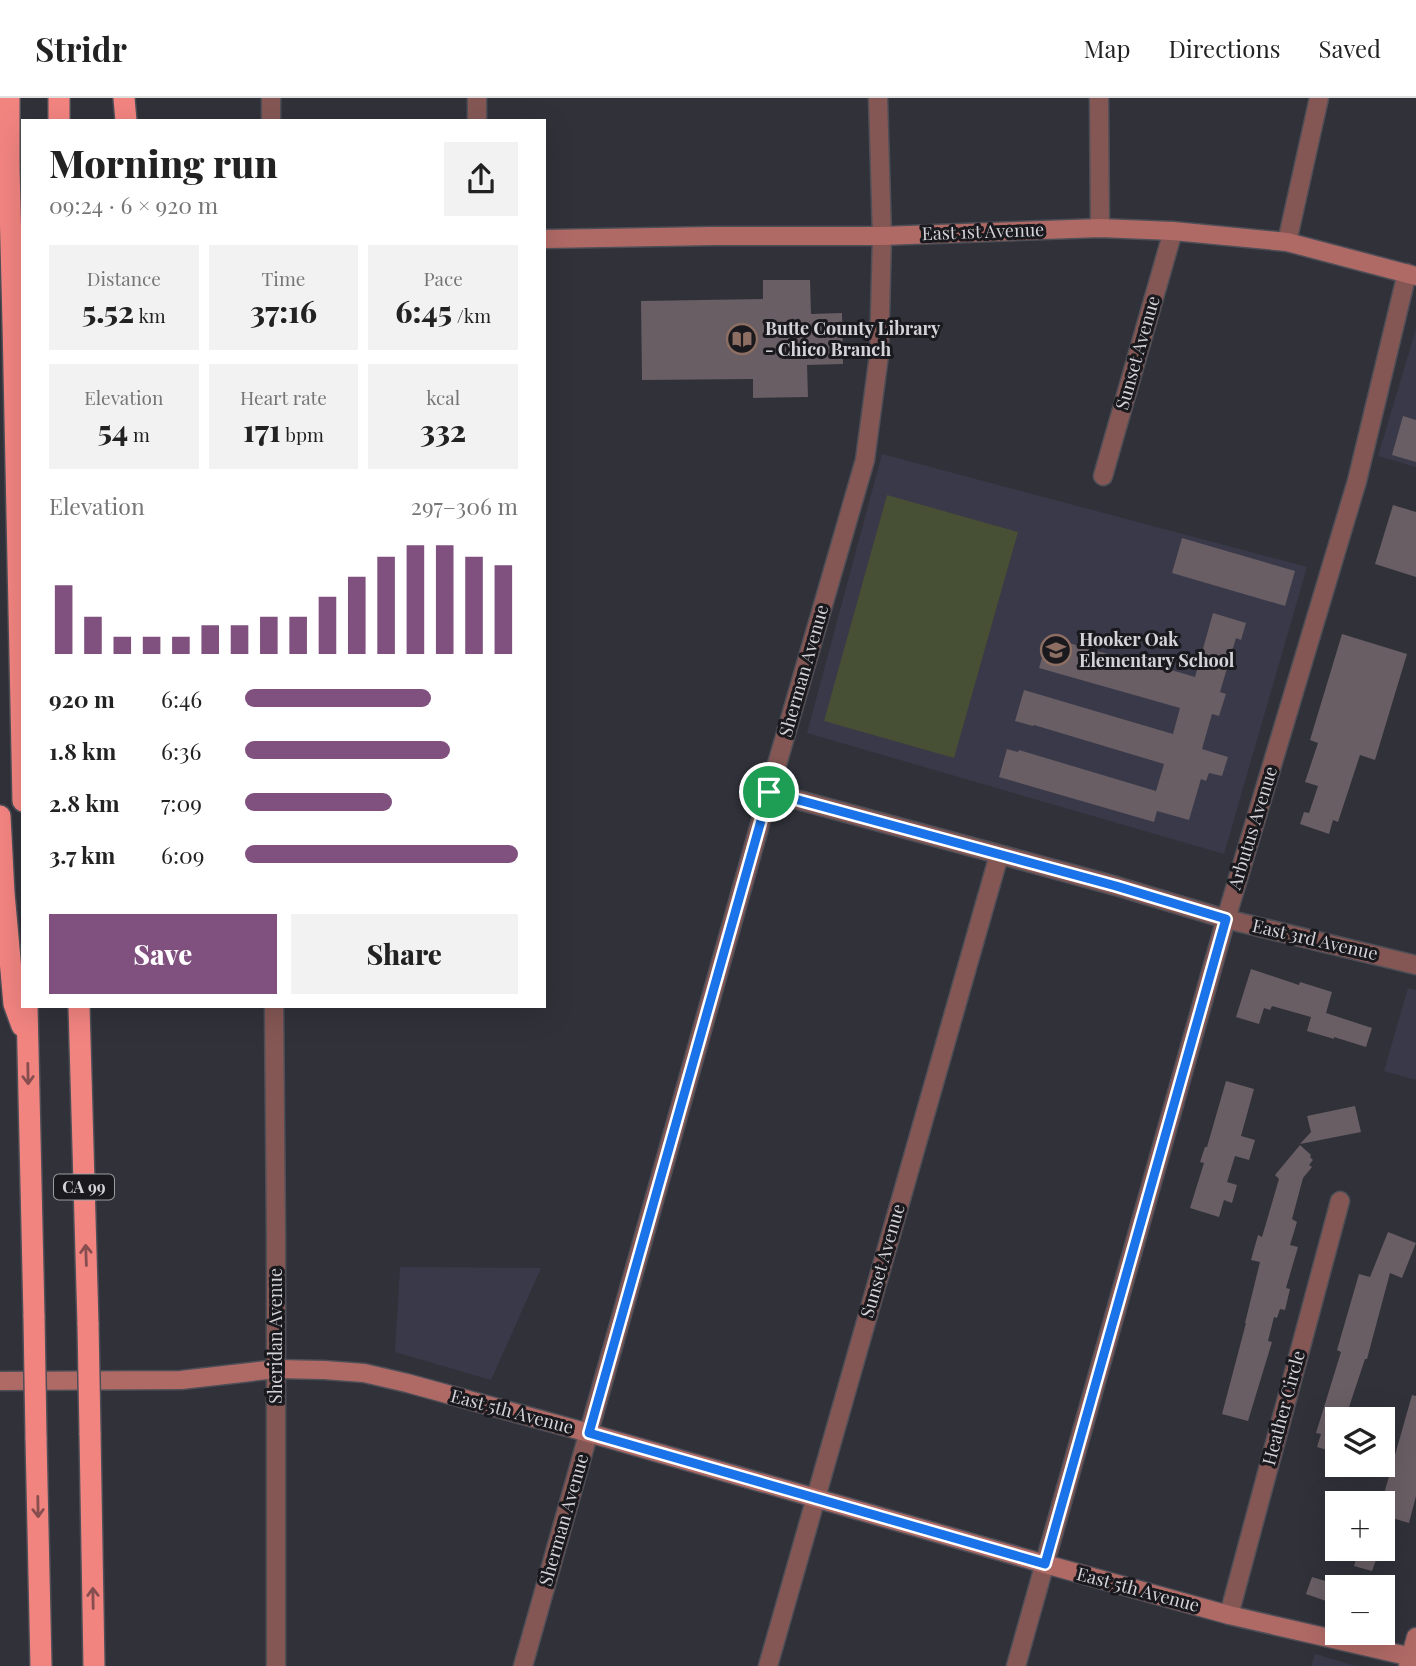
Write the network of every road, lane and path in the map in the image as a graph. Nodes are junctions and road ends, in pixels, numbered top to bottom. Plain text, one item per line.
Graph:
1 (9, 98) edge
2 (59, 98) edge
3 (124, 98) edge
4 (271, 98) edge
5 (477, 98) edge
6 (878, 98) edge
7 (1099, 98) edge
8 (1319, 98) edge
9 (60, 119) edge
10 (127, 119) edge
11 (271, 119) edge
12 (477, 119) edge
13 (0, 226) edge
14 (21, 226) edge
15 (1100, 228) junction
16 (1173, 231) junction
17 (881, 236) junction
18 (546, 239) edge
19 (1287, 242) junction
20 (0, 259) edge
21 (21, 259) edge
22 (1412, 275) edge
23 (1103, 476) dead end
24 (21, 705) edge
25 (769, 792) junction
26 (0, 816) edge
27 (999, 855) junction
28 (1226, 919) junction
29 (1416, 965) edge
30 (27, 1008) edge
31 (79, 1008) edge
32 (86, 1008) edge
33 (274, 1008) edge
34 (28, 1040) junction
35 (80, 1050) junction
36 (1340, 1201) dead end
37 (276, 1369) junction
38 (0, 1381) edge
39 (589, 1433) junction
40 (815, 1498) junction
41 (1045, 1564) junction
42 (1229, 1615) junction
43 (1416, 1637) edge
44 (1411, 1660) edge
45 (41, 1666) edge
46 (94, 1666) edge
47 (276, 1666) edge
48 (523, 1666) edge
49 (768, 1666) edge
50 (1016, 1666) edge

1 - 24 highway, bridge
2 - 9 highway
3 - 10 highway
4 - 11 street
5 - 12 street
6 - 17 street, Sherman Avenue
7 - 15 street
8 - 19 street
13 - 14 street
15 - 16 street, East 1st Avenue
15 - 17 street, East 1st Avenue
16 - 19 street, East 1st Avenue
16 - 23 street, Sunset Avenue
17 - 18 street, East 1st Avenue
17 - 25 street, Sherman Avenue
19 - 22 street, East 1st Avenue
20 - 21 street
22 - 28 street, Arbutus Avenue
25 - 27 street, East 3rd Avenue
25 - 39 street, Sherman Avenue
26 - 34 highway
27 - 28 street, East 3rd Avenue
27 - 40 street, Sunset Avenue
28 - 29 street, East 3rd Avenue
28 - 41 street, Arbutus Avenue
30 - 34 highway, CA 99
31 - 35 highway, CA 99
32 - 35 highway
33 - 37 street, Sheridan Avenue
34 -> 45 highway, CA 99, bridge
46 -> 35 highway, CA 99, bridge
36 - 42 street, Heather Circle
37 - 38 street, East 5th Avenue
37 - 39 street, East 5th Avenue
37 - 47 street, Sheridan Avenue
39 - 40 street, East 5th Avenue
39 - 48 street, Sherman Avenue
40 - 41 street, East 5th Avenue
40 - 49 street, Sunset Avenue
41 - 42 street, East 5th Avenue
41 - 50 street, Arbutus Avenue
42 - 44 street, East 5th Avenue
43 - 44 street

